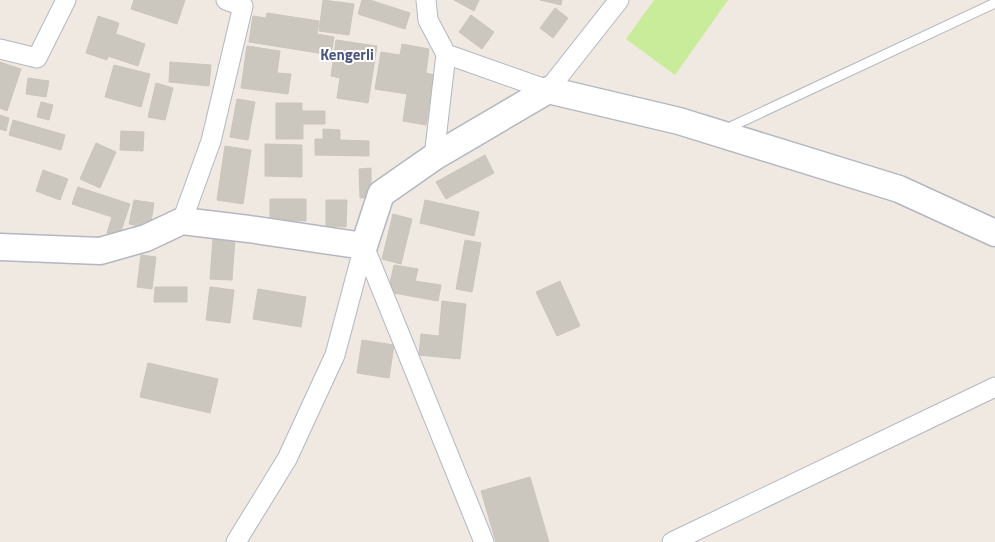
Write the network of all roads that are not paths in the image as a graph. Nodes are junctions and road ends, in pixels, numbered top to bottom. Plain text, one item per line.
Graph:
1 (66, 0) edge
2 (226, 0) edge
3 (426, 0) edge
4 (619, 0) edge
5 (995, 2) edge
6 (0, 49) edge
7 (446, 54) junction
8 (548, 90) junction
9 (717, 133) junction
10 (434, 157) junction
11 (182, 221) junction
12 (995, 233) edge
13 (364, 246) junction
14 (0, 247) edge
15 (995, 388) edge
16 (236, 542) edge
17 (484, 542) edge
18 (672, 542) edge

1 - 6 street
2 - 11 street
3 - 7 street
4 - 8 street
5 - 9 lane
7 - 8 street
7 - 10 street
8 - 9 street
8 - 10 street
9 - 12 street
10 - 13 street
11 - 13 street
11 - 14 street
13 - 16 street
13 - 17 street
15 - 18 street

